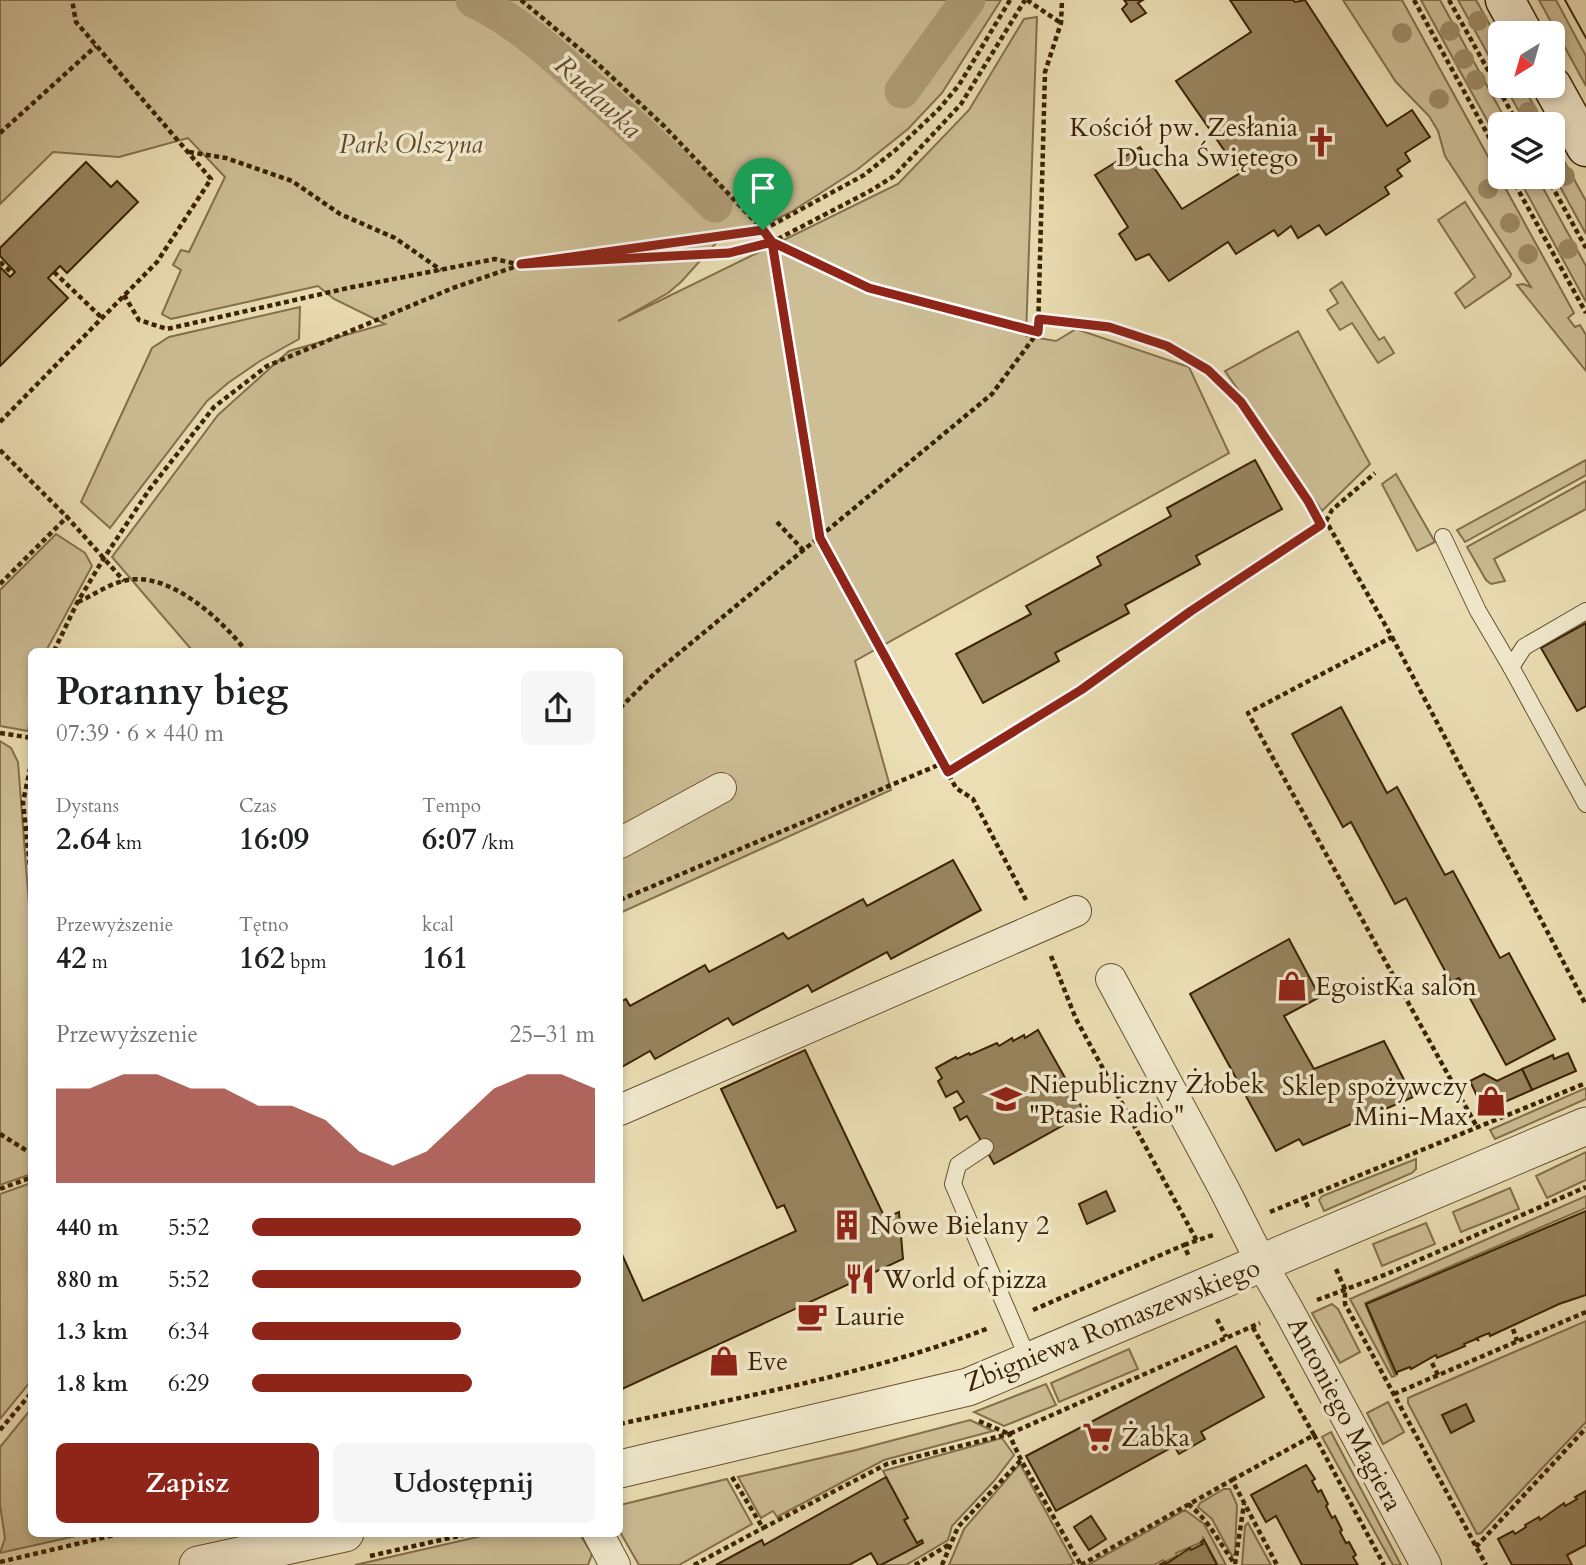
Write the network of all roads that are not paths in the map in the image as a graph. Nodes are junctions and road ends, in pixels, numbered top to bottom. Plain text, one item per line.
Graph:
1 (1505, 0) edge
2 (1516, 21) edge
3 (1559, 98) edge
4 (1586, 147) edge
5 (1443, 537) dead end
6 (1586, 611) edge
7 (1511, 667) junction
8 (721, 788) dead end
9 (1586, 804) edge
10 (623, 841) edge
11 (1076, 911) dead end
12 (1111, 979) dead end
13 (623, 1109) edge
14 (1586, 1126) edge
15 (985, 1147) dead end
16 (1262, 1264) junction
17 (1029, 1361) junction
18 (623, 1468) edge
19 (600, 1537) edge
20 (356, 1545) edge
21 (198, 1565) edge
22 (615, 1565) edge
23 (1426, 1565) edge

1 - 2 main road
3 - 4 main road
5 - 7 lane
6 - 7 lane
7 - 9 lane
8 - 10 street
11 - 13 street
12 - 16 street, Antoniego Magiera
14 - 16 street, Zbigniewa Romaszewskiego
15 - 17 lane
16 - 17 street, Zbigniewa Romaszewskiego
16 - 23 street, Antoniego Magiera
17 - 18 street, Zbigniewa Romaszewskiego
19 - 22 street
20 - 21 street

